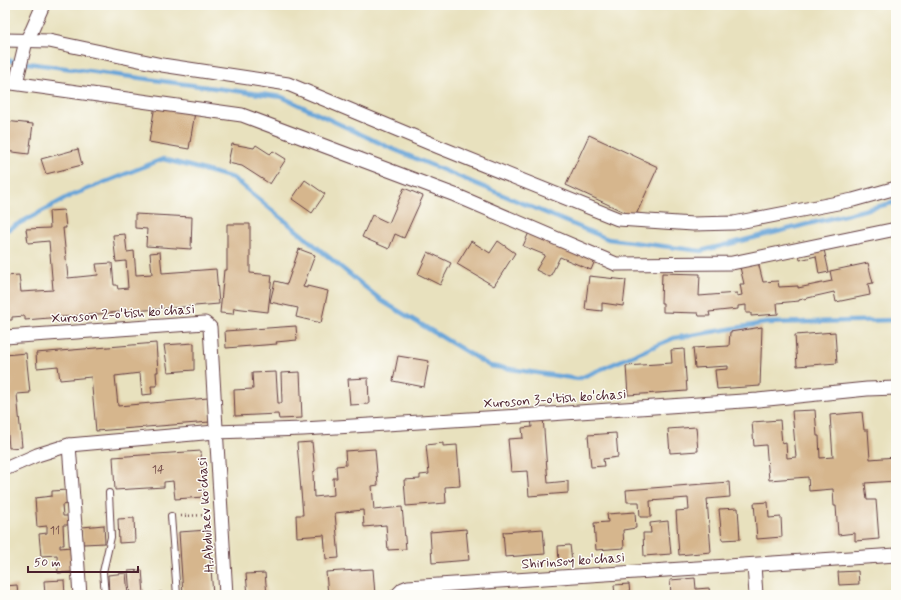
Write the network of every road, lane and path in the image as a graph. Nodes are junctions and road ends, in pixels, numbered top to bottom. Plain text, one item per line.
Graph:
1 (43, 5) edge
2 (5, 40) edge
3 (25, 47) junction
4 (13, 81) edge
5 (896, 188) edge
6 (896, 229) edge
7 (5, 337) edge
8 (896, 388) edge
9 (215, 432) junction
10 (69, 445) junction
11 (5, 468) edge
12 (109, 493) dead end
13 (221, 515) junction
14 (171, 516) joint
15 (896, 556) edge
16 (754, 565) junction
17 (80, 595) edge
18 (105, 595) edge
19 (177, 595) edge
20 (226, 595) edge
21 (397, 595) edge
22 (756, 595) edge

1 - 3 street
2 - 3 street
3 - 4 street
3 - 5 street
4 - 6 street
7 - 9 street, Xuroson 2-o'tish ko'chasi
8 - 9 street, Xuroson 3-o'tish ko'chasi
9 - 10 street, Xuroson 3-o'tish ko'chasi
9 - 13 street, H.Abdulaev ko'chasi
10 - 11 street, Xuroson 3-o'tish ko'chasi
10 - 17 street
12 - 18 lane
13 - 14 path
13 - 20 street, H.Abdulaev ko'chasi
14 - 19 lane
15 - 16 street, Shirinsoy ko'chasi
16 - 21 street, Shirinsoy ko'chasi
16 - 22 street

